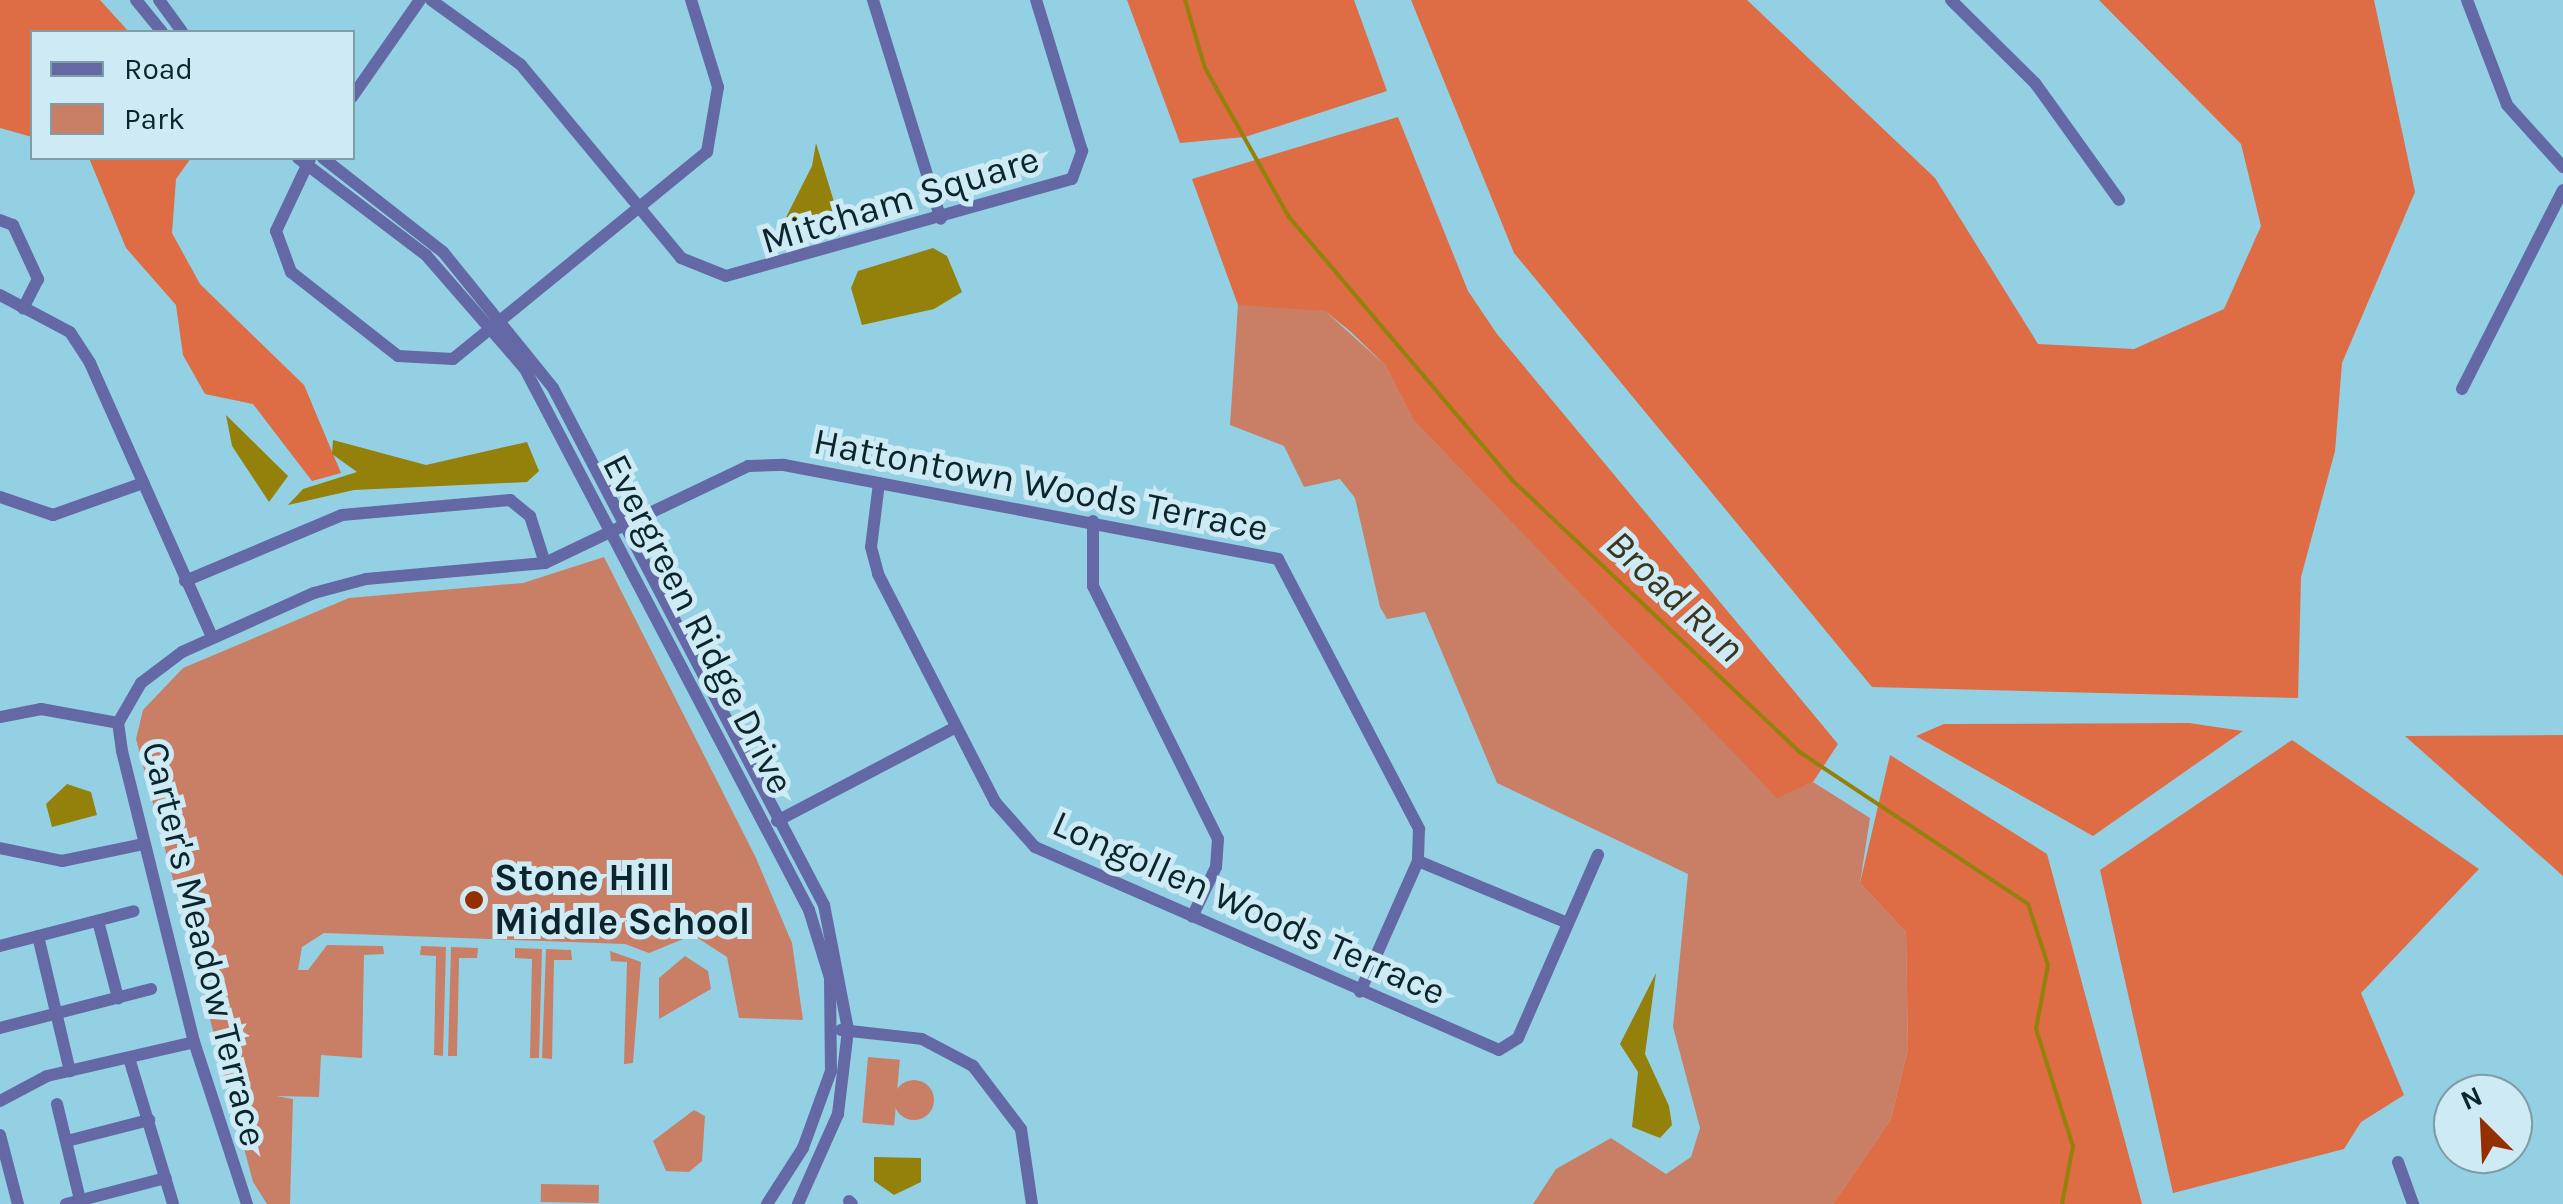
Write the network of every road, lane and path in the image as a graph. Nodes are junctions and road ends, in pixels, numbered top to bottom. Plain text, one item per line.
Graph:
1 (136, 0) edge
2 (159, 0) edge
3 (420, 0) edge
4 (432, 0) edge
5 (691, 0) edge
6 (873, 0) edge
7 (1036, 0) edge
8 (1951, 0) edge
9 (2466, 0) edge
10 (160, 30) edge
11 (181, 30) edge
12 (355, 93) edge
13 (305, 160) edge
14 (326, 160) edge
15 (2563, 167) edge
16 (2563, 190) edge
17 (2119, 200) dead end
18 (640, 213) junction
19 (0, 220) edge
20 (941, 220) junction
21 (0, 295) edge
22 (24, 308) junction
23 (501, 326) junction
24 (2462, 390) dead end
25 (143, 482) junction
26 (879, 483) junction
27 (0, 497) edge
28 (1093, 521) junction
29 (620, 525) junction
30 (544, 563) junction
31 (185, 581) junction
32 (212, 638) junction
33 (0, 717) edge
34 (118, 723) junction
35 (956, 727) junction
36 (775, 822) junction
37 (144, 844) junction
38 (0, 848) edge
39 (1598, 855) dead end
40 (1418, 861) junction
41 (134, 911) dead end
42 (1192, 917) junction
43 (98, 921) junction
44 (1568, 923) junction
45 (38, 936) junction
46 (0, 946) edge
47 (151, 989) dead end
48 (1360, 992) junction
49 (118, 998) junction
50 (56, 1014) junction
51 (0, 1028) edge
52 (841, 1030) junction
53 (194, 1042) junction
54 (129, 1058) junction
55 (70, 1071) junction
56 (0, 1101) edge
57 (57, 1104) dead end
58 (149, 1120) junction
59 (0, 1136) edge
60 (67, 1141) junction
61 (2398, 1162) dead end
62 (166, 1178) junction
63 (81, 1202) edge
64 (18, 1204) edge
65 (66, 1204) edge
66 (173, 1204) edge
67 (247, 1204) edge
68 (768, 1204) edge
69 (798, 1204) edge
70 (1032, 1204) edge
71 (2413, 1204) edge

1 - 10 street
2 - 11 street
3 - 12 street
4 - 18 street, Mitcham Square
5 - 18 street
6 - 20 street
7 - 20 street, Mitcham Square
8 - 17 street
9 - 15 street
13 - 23 street, Evergreen Ridge Drive
13 - 23 street
14 - 23 street, Evergreen Ridge Drive
16 - 24 street
18 - 20 street, Mitcham Square
18 - 23 street
19 - 22 street
21 - 22 street
22 - 25 street
23 - 29 street, Evergreen Ridge Drive
25 - 27 street
25 - 31 street
26 - 28 street, Hattontown Woods Terrace
26 - 29 street, Hattontown Woods Terrace
26 - 35 street, Longollen Woods Terrace
28 - 40 street, Hattontown Woods Terrace
28 - 42 street
29 - 30 street, Carter's Meadow Terrace
29 - 36 street, Evergreen Ridge Drive
30 - 31 street
30 - 32 street, Carter's Meadow Terrace
31 - 32 street
32 - 34 street, Carter's Meadow Terrace
33 - 34 street
34 - 37 street, Carter's Meadow Terrace
35 - 36 street
35 - 42 street, Longollen Woods Terrace
36 - 52 street, Evergreen Ridge Drive
37 - 38 street
37 - 53 street, Carter's Meadow Terrace
39 - 44 street, Longollen Woods Terrace
40 - 44 street
40 - 48 street
41 - 43 street
42 - 48 street, Longollen Woods Terrace
43 - 45 street
43 - 49 street
44 - 48 street, Longollen Woods Terrace
45 - 46 street
45 - 50 street
47 - 49 street
49 - 50 street
50 - 51 street
50 - 55 street
52 - 68 street, Evergreen Ridge Drive
52 - 69 street, Evergreen Ridge Drive
52 - 70 street
53 - 54 street
53 - 67 street, Carter's Meadow Terrace
54 - 55 street
54 - 58 street
55 - 56 street
57 - 60 street
58 - 60 street
58 - 62 street
59 - 64 street
60 - 63 street
61 - 71 street
62 - 63 street
62 - 66 street
63 - 65 street

